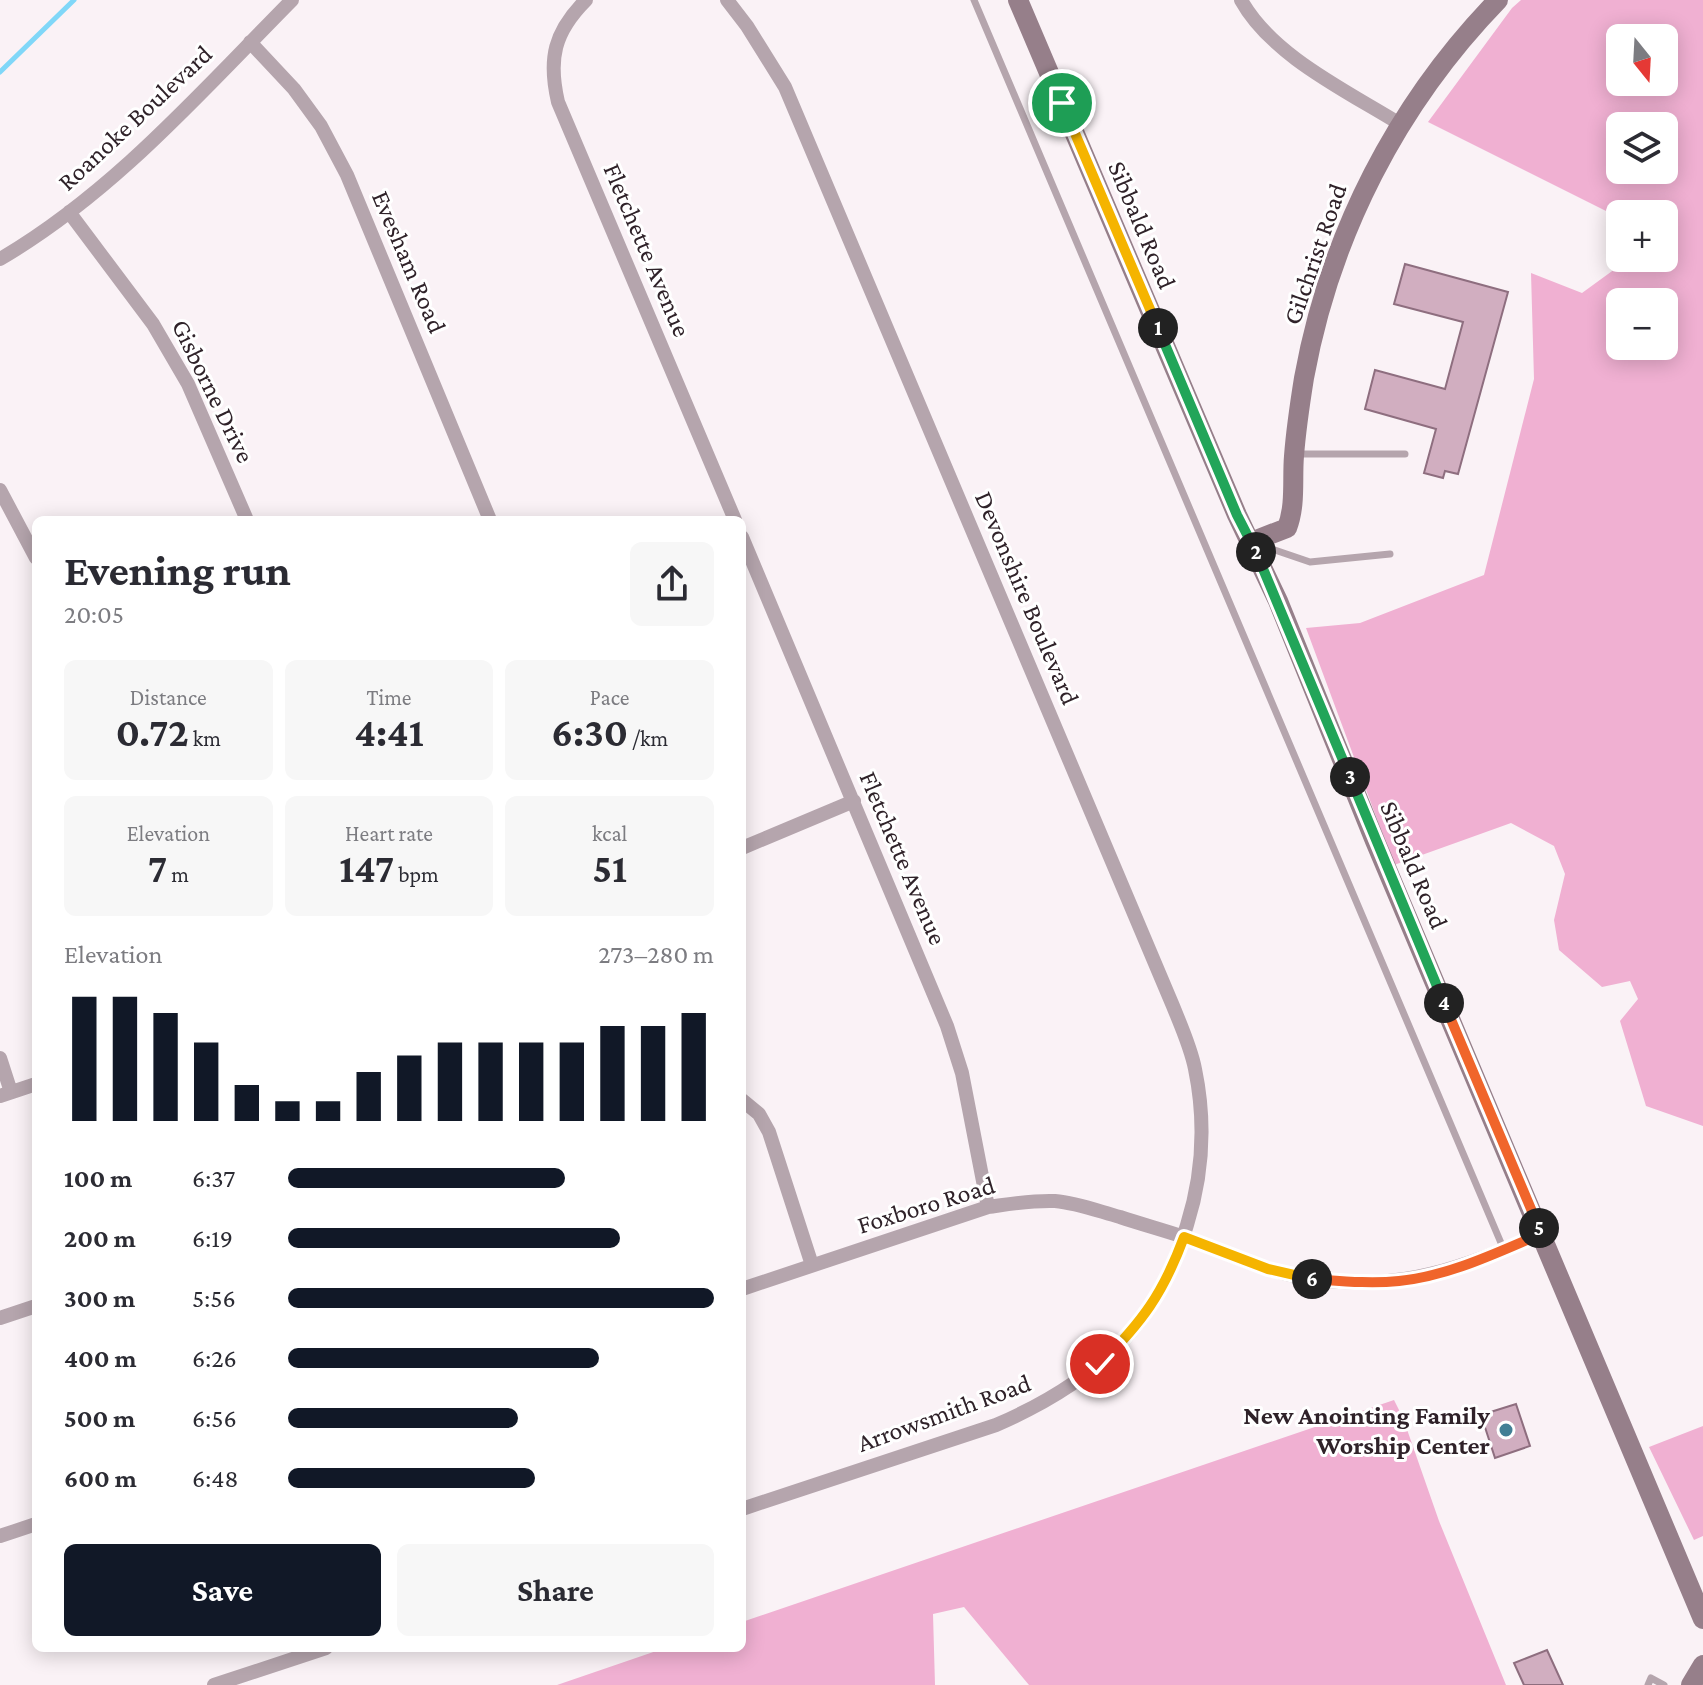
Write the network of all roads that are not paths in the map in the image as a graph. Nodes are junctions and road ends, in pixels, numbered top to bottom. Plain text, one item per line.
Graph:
1 (292, 0) edge
2 (586, 0) edge
3 (727, 0) edge
4 (974, 0) edge
5 (1018, 0) edge
6 (1241, 0) edge
7 (1498, 0) edge
8 (250, 42) junction
9 (1400, 124) junction
10 (69, 212) junction
11 (0, 259) edge
12 (1294, 454) junction
13 (1405, 454) dead end
14 (0, 490) edge
15 (245, 516) edge
16 (488, 516) edge
17 (733, 516) edge
18 (1251, 542) junction
19 (746, 546) edge
20 (32, 550) edge
21 (1390, 554) dead end
22 (854, 801) junction
23 (746, 846) edge
24 (0, 1058) edge
25 (32, 1085) edge
26 (6, 1094) edge
27 (746, 1103) edge
28 (988, 1207) junction
29 (1541, 1234) junction
30 (1184, 1237) junction
31 (1504, 1250) junction
32 (812, 1265) junction
33 (746, 1288) edge
34 (32, 1307) edge
35 (0, 1318) edge
36 (746, 1508) edge
37 (32, 1525) edge
38 (0, 1536) edge
39 (1703, 1619) edge
40 (314, 1652) edge
41 (214, 1685) edge
42 (1648, 1685) edge
43 (1664, 1685) edge

1 - 8 street, Roanoke Boulevard
2 - 17 street, Fletchette Avenue
3 - 30 street, Devonshire Boulevard
4 - 31 lane
5 - 18 street, Sibbald Road
6 - 9 street
7 - 9 street, Gilchrist Road
8 - 10 street, Roanoke Boulevard
8 - 16 street, Evesham Road
9 - 12 street, Gilchrist Road
10 - 11 street, Roanoke Boulevard
10 - 15 street, Gisborne Drive
12 - 13 lane
12 - 18 street, Gilchrist Road
14 - 20 street
18 - 21 lane
18 - 29 street, Sibbald Road
19 - 22 street, Fletchette Avenue
22 - 23 street
22 - 28 street, Fletchette Avenue
24 - 26 street
25 - 26 street
27 - 32 street
28 - 30 street, Foxboro Road
28 - 32 street, Foxboro Road
29 - 31 street, Foxboro Road
29 - 39 street, Sibbald Road
30 - 31 street, Foxboro Road
30 - 36 street, Arrowsmith Road
32 - 33 street, Foxboro Road
34 - 35 street
37 - 38 street
40 - 41 street
42 - 43 lane

